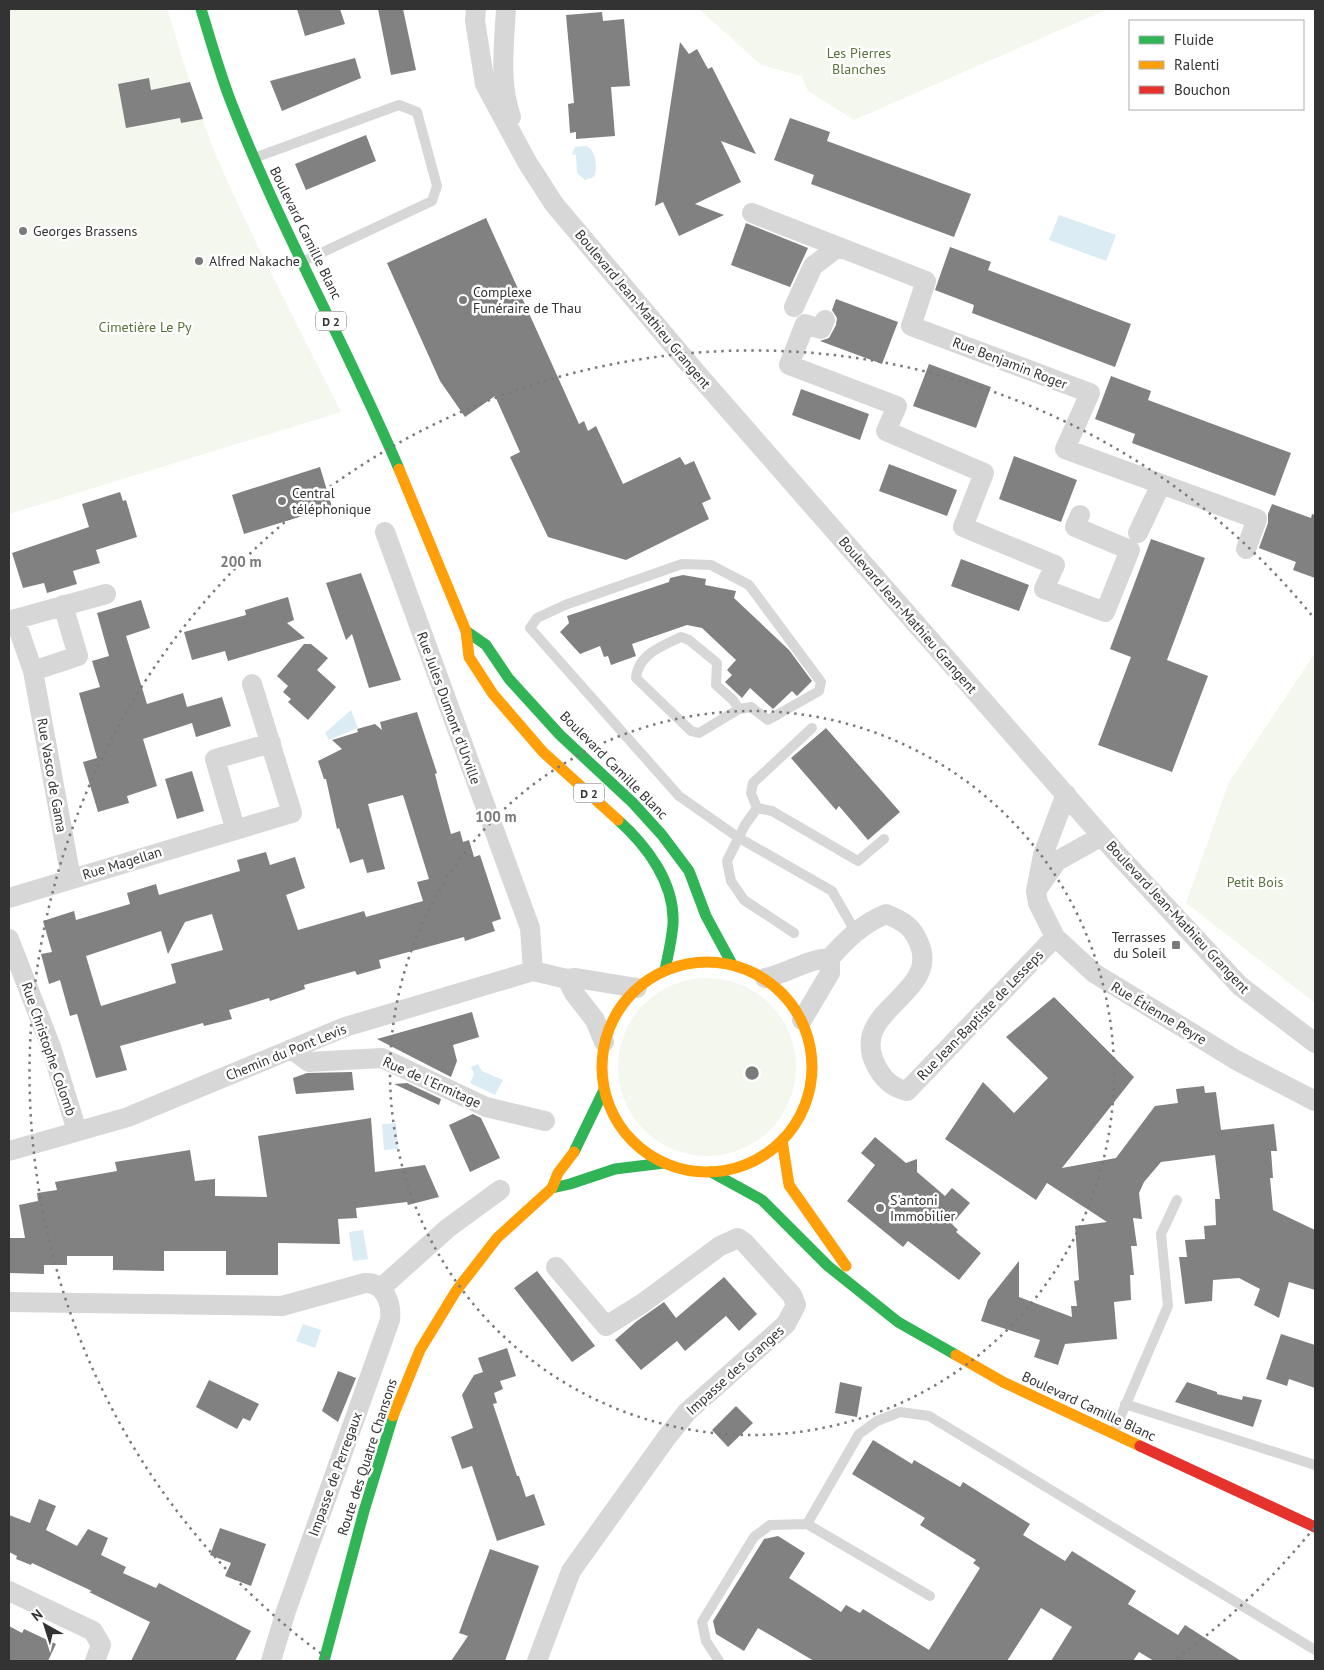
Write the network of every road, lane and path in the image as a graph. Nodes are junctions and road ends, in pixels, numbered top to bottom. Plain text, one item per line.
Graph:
1 (201, 9) edge
2 (476, 9) edge
3 (506, 9) edge
4 (254, 158) junction
5 (527, 162) junction
6 (752, 213) dead end
7 (838, 247) junction
8 (303, 262) junction
9 (794, 308) dead end
10 (825, 320) dead end
11 (1161, 484) junction
12 (1080, 515) dead end
13 (385, 532) dead end
14 (1138, 533) dead end
15 (1246, 549) dead end
16 (106, 594) dead end
17 (63, 606) junction
18 (12, 620) edge
19 (466, 631) junction
20 (33, 671) junction
21 (252, 684) dead end
22 (739, 709) junction
23 (812, 728) dead end
24 (271, 743) junction
25 (1066, 794) junction
26 (757, 808) junction
27 (236, 828) junction
28 (1102, 836) junction
29 (739, 838) junction
30 (884, 839) dead end
31 (71, 878) junction
32 (1036, 891) junction
33 (9, 898) edge
34 (855, 931) junction
35 (794, 933) dead end
36 (1055, 937) junction
37 (9, 939) edge
38 (830, 958) junction
39 (732, 964) junction
40 (664, 970) junction
41 (533, 971) junction
42 (765, 978) junction
43 (567, 979) junction
44 (636, 988) junction
45 (802, 1020) junction
46 (604, 1042) junction
47 (1315, 1044) edge
48 (291, 1049) junction
49 (604, 1090) junction
50 (1315, 1101) edge
51 (545, 1121) dead end
52 (77, 1131) junction
53 (782, 1140) junction
54 (9, 1151) edge
55 (664, 1163) junction
56 (711, 1172) junction
57 (552, 1188) junction
58 (500, 1190) dead end
59 (1177, 1200) dead end
60 (556, 1267) dead end
61 (381, 1288) junction
62 (862, 1290) junction
63 (9, 1302) edge
64 (1125, 1404) junction
65 (1113, 1433) junction
66 (1315, 1465) edge
67 (807, 1524) junction
68 (1315, 1527) edge
69 (9, 1591) edge
70 (930, 1596) dead end
71 (1315, 1650) edge
72 (95, 1661) edge
73 (271, 1661) edge
74 (324, 1661) edge
75 (537, 1661) edge
76 (718, 1661) edge

1 - 4 main road, Boulevard Camille Blanc / D 2
2 - 5 street, Boulevard Jean-Mathieu Grangent
3 - 5 street, Boulevard Jean-Mathieu Grangent
4 - 8 main road, Boulevard Camille Blanc / D 2
4 - 8 lane
5 - 25 street, Boulevard Jean-Mathieu Grangent
6 - 7 street, Rue Benjamin Roger
7 - 9 street
7 - 11 street, Rue Benjamin Roger
8 - 19 main road, Boulevard Camille Blanc / D 2
10 - 12 street
11 - 14 street
11 - 15 street, Rue Benjamin Roger
13 - 41 street, Rue Jules Dumont d'Urville
16 - 17 street, Rue Vasco de Gama
17 - 18 street, Rue Vasco de Gama
17 - 20 street
18 - 20 street, Rue Vasco de Gama
19 - 39 main road, Boulevard Camille Blanc / D 2
19 - 40 main road, Boulevard Camille Blanc / D 2
20 - 31 street, Rue Vasco de Gama
21 - 24 street, Rue Magellan
22 - 22 lane
22 - 29 lane
23 - 26 lane
24 - 27 street, Rue Magellan
24 - 27 street
25 - 28 street, Boulevard Jean-Mathieu Grangent
25 - 32 street, Rue Étienne Peyre
26 - 29 lane
26 - 30 lane
27 - 31 street, Rue Magellan
28 - 32 street
28 - 47 street, Boulevard Jean-Mathieu Grangent
29 - 34 lane
29 - 35 lane
31 - 33 street, Rue Magellan
32 - 36 street, Rue Étienne Peyre
34 - 36 street, Rue Jean-Baptiste de Lesseps
34 - 38 street, Rue Jean-Baptiste de Lesseps
36 - 50 street, Rue Étienne Peyre
37 - 52 street, Rue Christophe Colomb
38 - 42 street
38 - 45 street
39 - 40 main road
39 - 42 main road
40 - 44 main road
41 - 43 street, Chemin du Pont Levis
41 - 48 street, Chemin du Pont Levis
42 - 45 main road
43 - 44 street, Chemin du Pont Levis
43 - 46 street
44 - 46 main road
45 - 53 main road
46 - 49 main road
48 - 51 street, Rue de l'Ermitage
48 - 52 street, Chemin du Pont Levis
49 - 55 main road
49 - 57 main road, Route des Quatre Chansons
52 - 54 street, Chemin du Pont Levis
53 - 56 main road
53 - 62 main road, Boulevard Camille Blanc
55 - 56 main road
55 - 57 main road
56 - 62 main road, Boulevard Camille Blanc
57 - 74 main road, Route des Quatre Chansons
58 - 61 street
59 - 64 lane
60 - 75 street, Impasse des Granges
61 - 63 street
61 - 73 street, Impasse de Perregaux
62 - 65 main road, Boulevard Camille Blanc
64 - 65 lane
64 - 66 lane
65 - 68 main road, Boulevard Camille Blanc
67 - 70 lane
67 - 71 lane
67 - 76 lane
69 - 72 street

